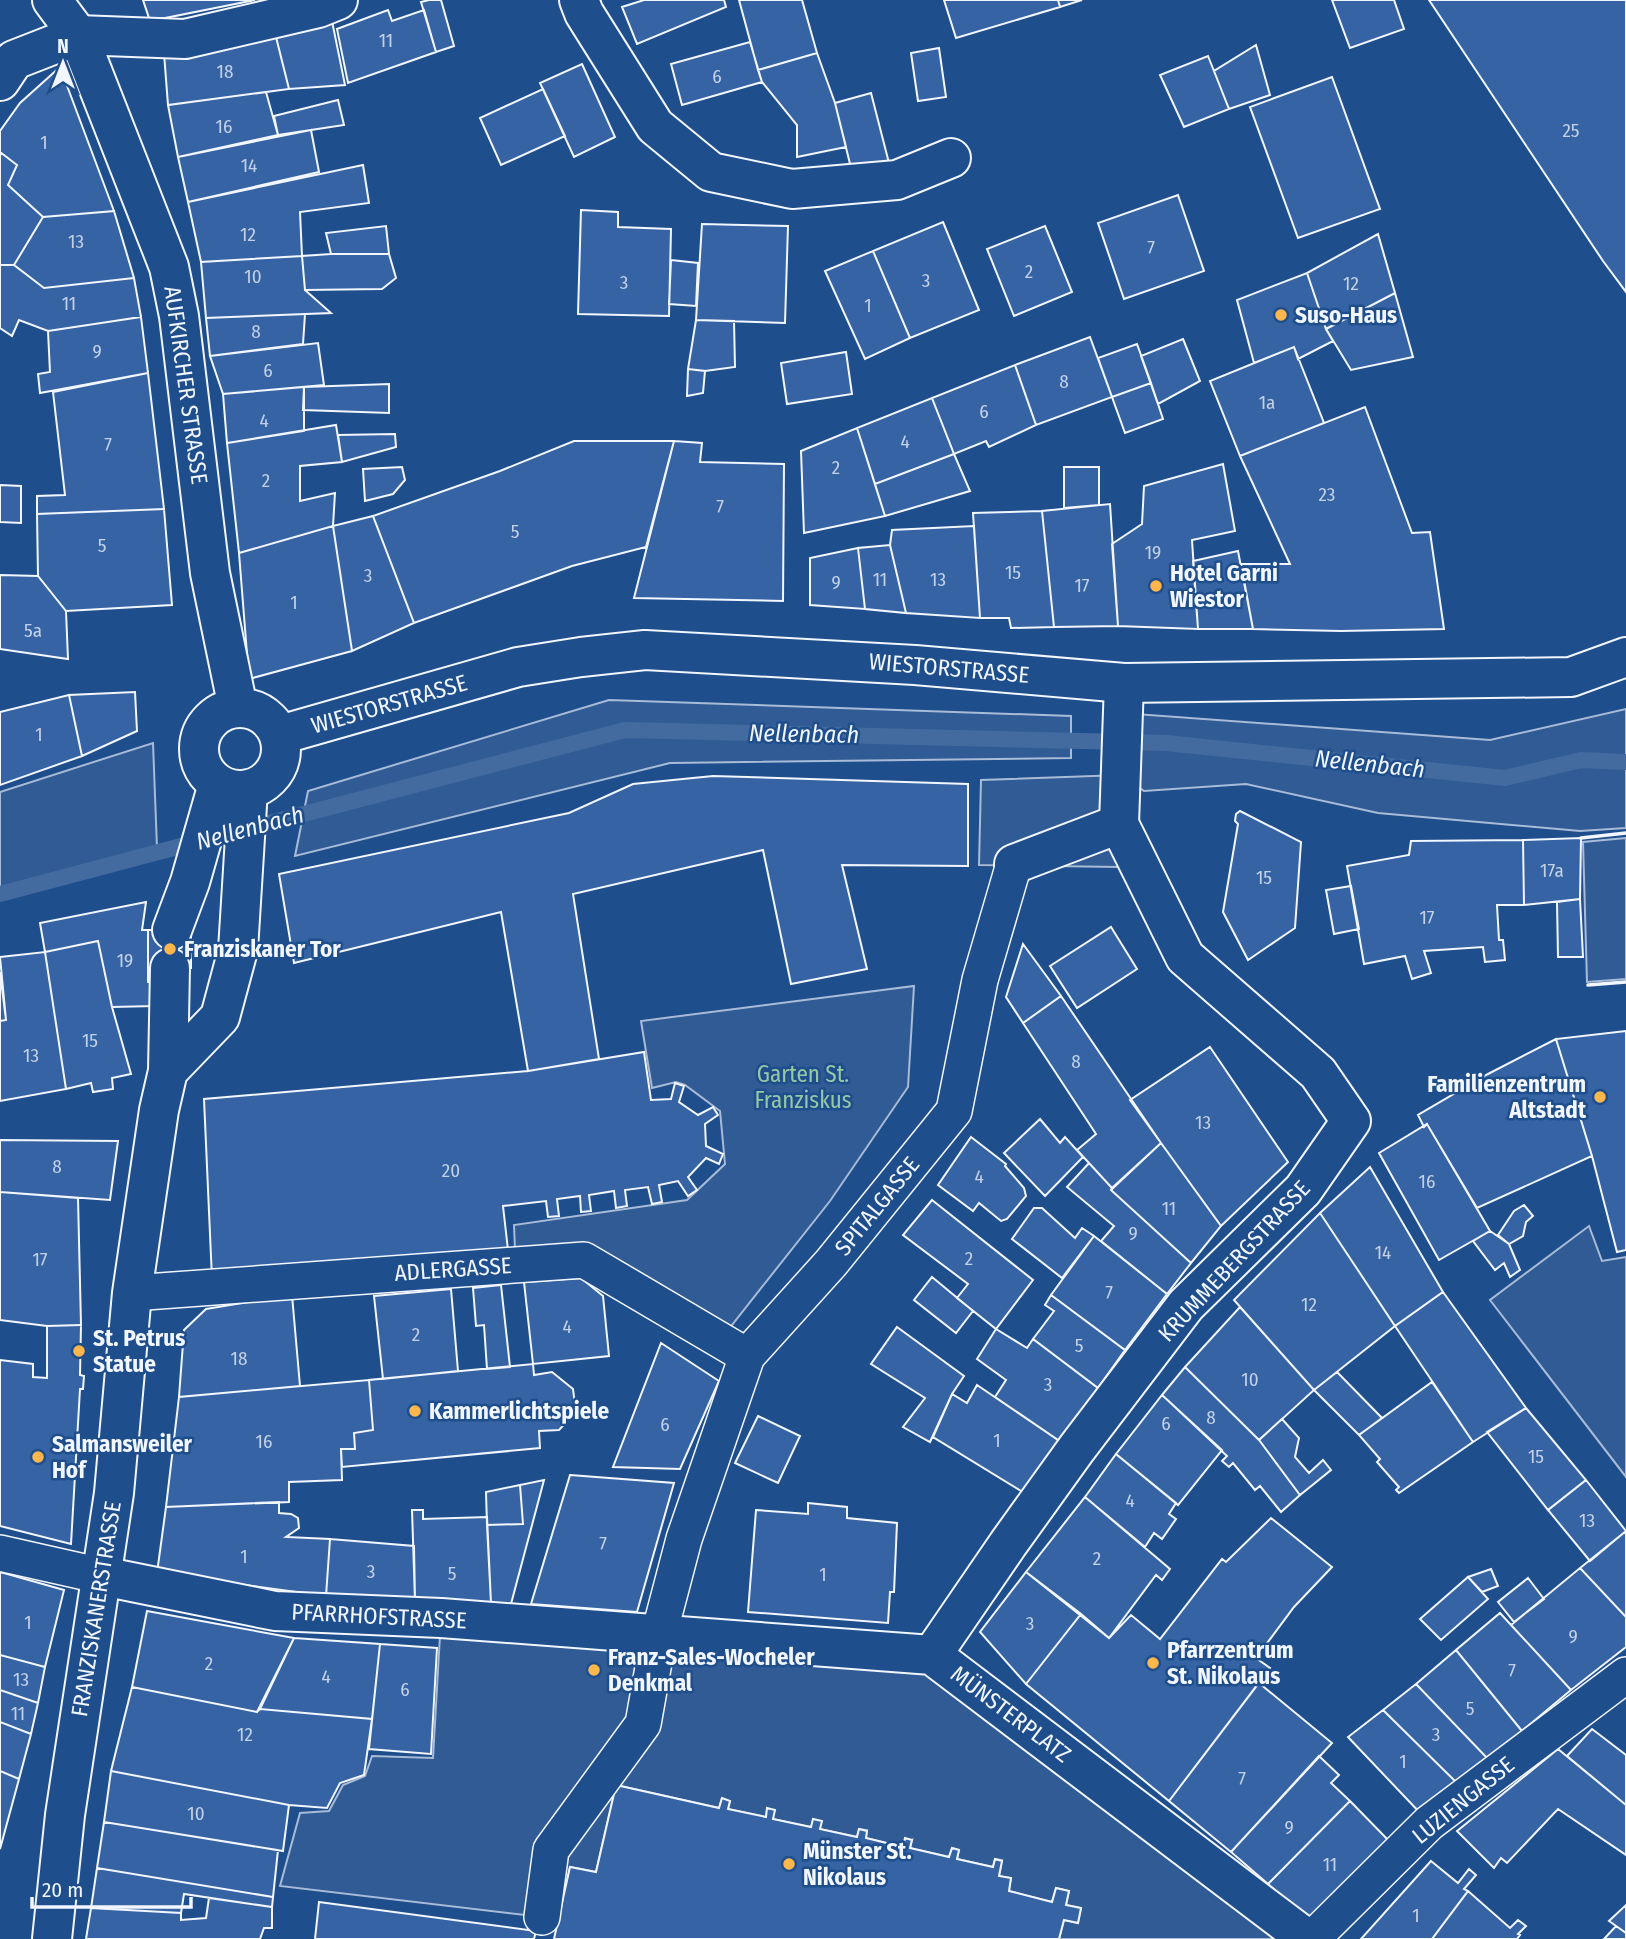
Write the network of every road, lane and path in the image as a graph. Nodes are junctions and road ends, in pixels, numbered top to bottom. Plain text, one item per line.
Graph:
1 (52, 0) edge
2 (338, 0) edge
3 (579, 0) edge
4 (78, 35) junction
5 (0, 81) edge
6 (951, 158) dead end
7 (1626, 657) edge
8 (1123, 697) junction
9 (238, 708) junction
10 (280, 735) junction
11 (233, 786) junction
12 (1119, 824) junction
13 (1014, 864) joint
14 (172, 930) dead end
15 (170, 968) dead end
16 (168, 1071) junction
17 (132, 1293) junction
18 (747, 1356) junction
19 (0, 1553) edge
20 (102, 1576) junction
21 (659, 1634) junction
22 (932, 1655) junction
23 (1626, 1675) edge
24 (542, 1917) dead end
25 (52, 1939) edge
26 (1309, 1939) edge

1 - 4 street, AUFKIRCHER STRASSE
2 - 4 street
3 - 6 street
4 - 5 street
4 - 9 street, AUFKIRCHER STRASSE
7 - 8 street, WIESTORSTRASSE
8 - 10 street, WIESTORSTRASSE
8 - 12 street, KRUMMEBERGSTRASSE
9 - 10 street
9 - 11 street
10 - 11 street
11 - 14 street
11 - 16 street
12 - 13 street, SPITALGASSE
12 - 22 street, KRUMMEBERGSTRASSE
13 - 18 street, SPITALGASSE
15 - 16 street, FRANZISKANERSTRASSE
16 - 17 street, FRANZISKANERSTRASSE
17 - 18 street, ADLERGASSE
17 - 20 street, FRANZISKANERSTRASSE
18 - 21 street, SPITALGASSE
19 - 20 street
20 - 21 street, PFARRHOFSTRASSE
20 - 25 street, FRANZISKANERSTRASSE
21 - 22 street, MÜNSTERPLATZ
21 - 24 street, SPITALGASSE
22 - 26 street, MÜNSTERPLATZ
23 - 26 street, LUZIENGASSE

